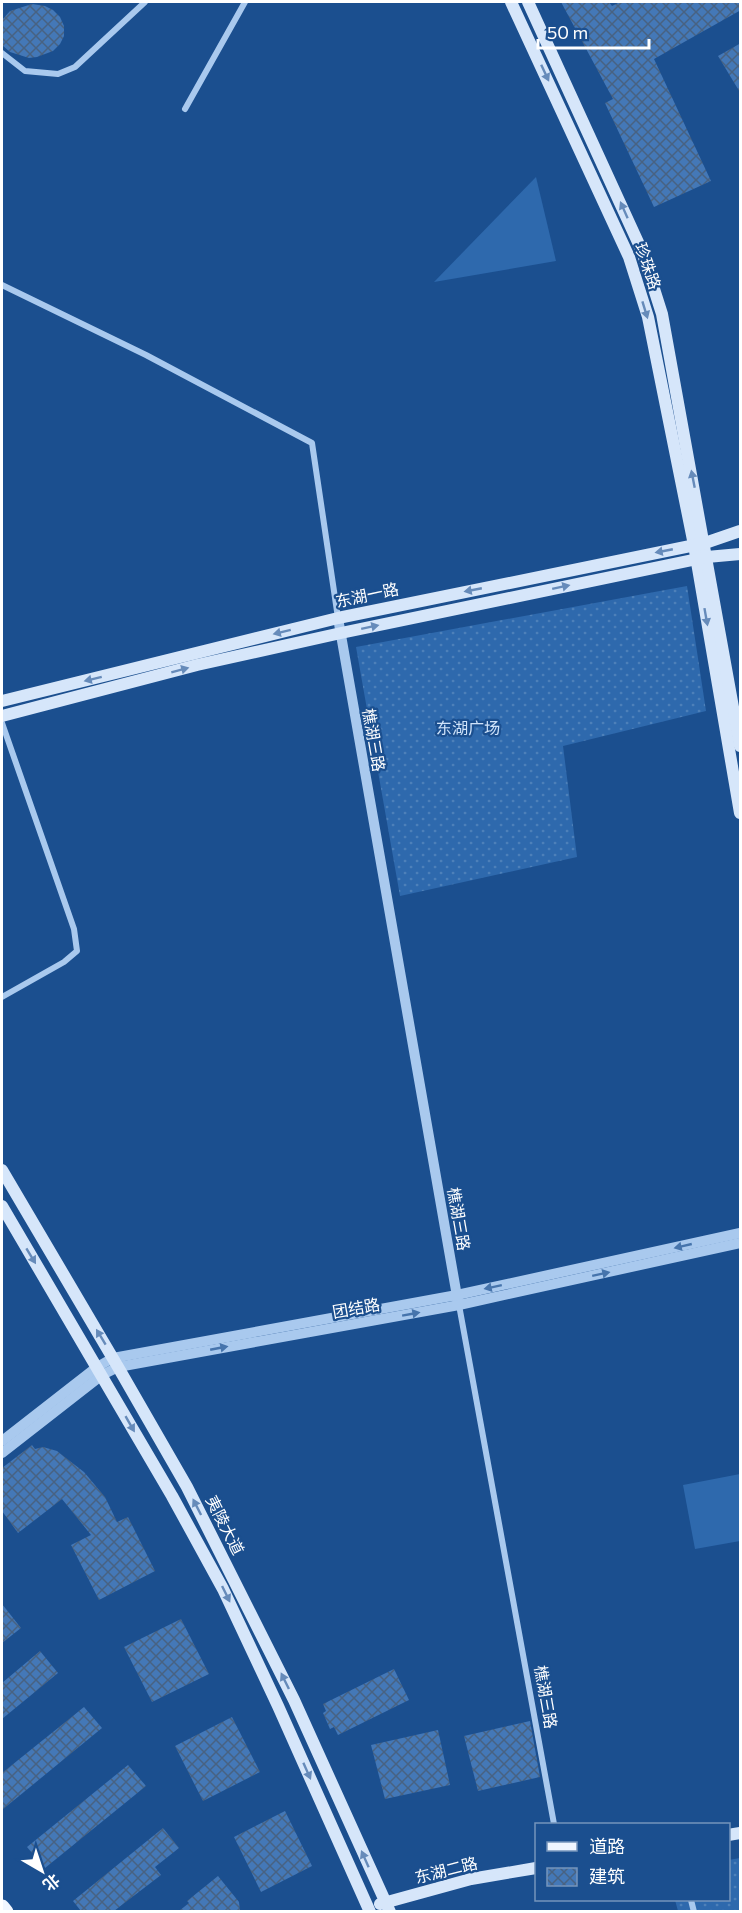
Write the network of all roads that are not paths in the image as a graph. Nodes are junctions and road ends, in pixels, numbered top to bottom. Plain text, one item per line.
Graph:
1 (145, 2) edge
2 (245, 2) edge
3 (511, 2) edge
4 (528, 2) edge
5 (2, 53) edge
6 (185, 109) dead end
7 (2, 285) edge
8 (741, 531) edge
9 (741, 536) edge
10 (699, 544) junction
11 (741, 553) edge
12 (702, 558) junction
13 (338, 618) junction
14 (340, 633) junction
15 (2, 701) edge
16 (2, 716) edge
17 (2, 723) edge
18 (741, 746) edge
19 (741, 813) edge
20 (2, 997) edge
21 (2, 1170) edge
22 (2, 1206) edge
23 (741, 1233) edge
24 (741, 1243) edge
25 (458, 1300) junction
26 (116, 1362) junction
27 (99, 1371) junction
28 (2, 1441) edge
29 (2, 1453) edge
30 (554, 1823) edge
31 (535, 1868) edge
32 (2, 1906) edge
33 (387, 1907) edge
34 (6, 1911) edge
35 (368, 1911) edge

1 - 5 street
2 - 6 street
3 -> 10 main road, 珍珠路
10 -> 4 main road, 珍珠路
7 - 13 street
8 - 10 main road, 东湖一路
9 - 10 main road
10 - 12 main road, 珍珠路
10 -> 13 main road, 东湖一路
11 - 12 main road
14 -> 12 main road
12 - 18 main road
12 -> 19 main road
13 - 14 street, 樵湖三路
13 -> 15 main road, 东湖一路
16 -> 14 main road
14 - 25 street, 樵湖三路
17 - 20 street
26 -> 21 main road, 夷陵大道
22 -> 27 main road, 夷陵大道
23 -> 25 street, 团结路
25 -> 24 street, 团结路
25 - 26 street, 团结路
25 - 30 street, 樵湖三路
26 - 27 street, 团结路
33 -> 26 main road, 夷陵大道
27 - 28 street, 团结路
27 - 29 street, 团结路
27 -> 35 main road, 夷陵大道
31 - 33 main road, 东湖二路
32 - 34 main road
33 - 35 main road, 东湖二路

